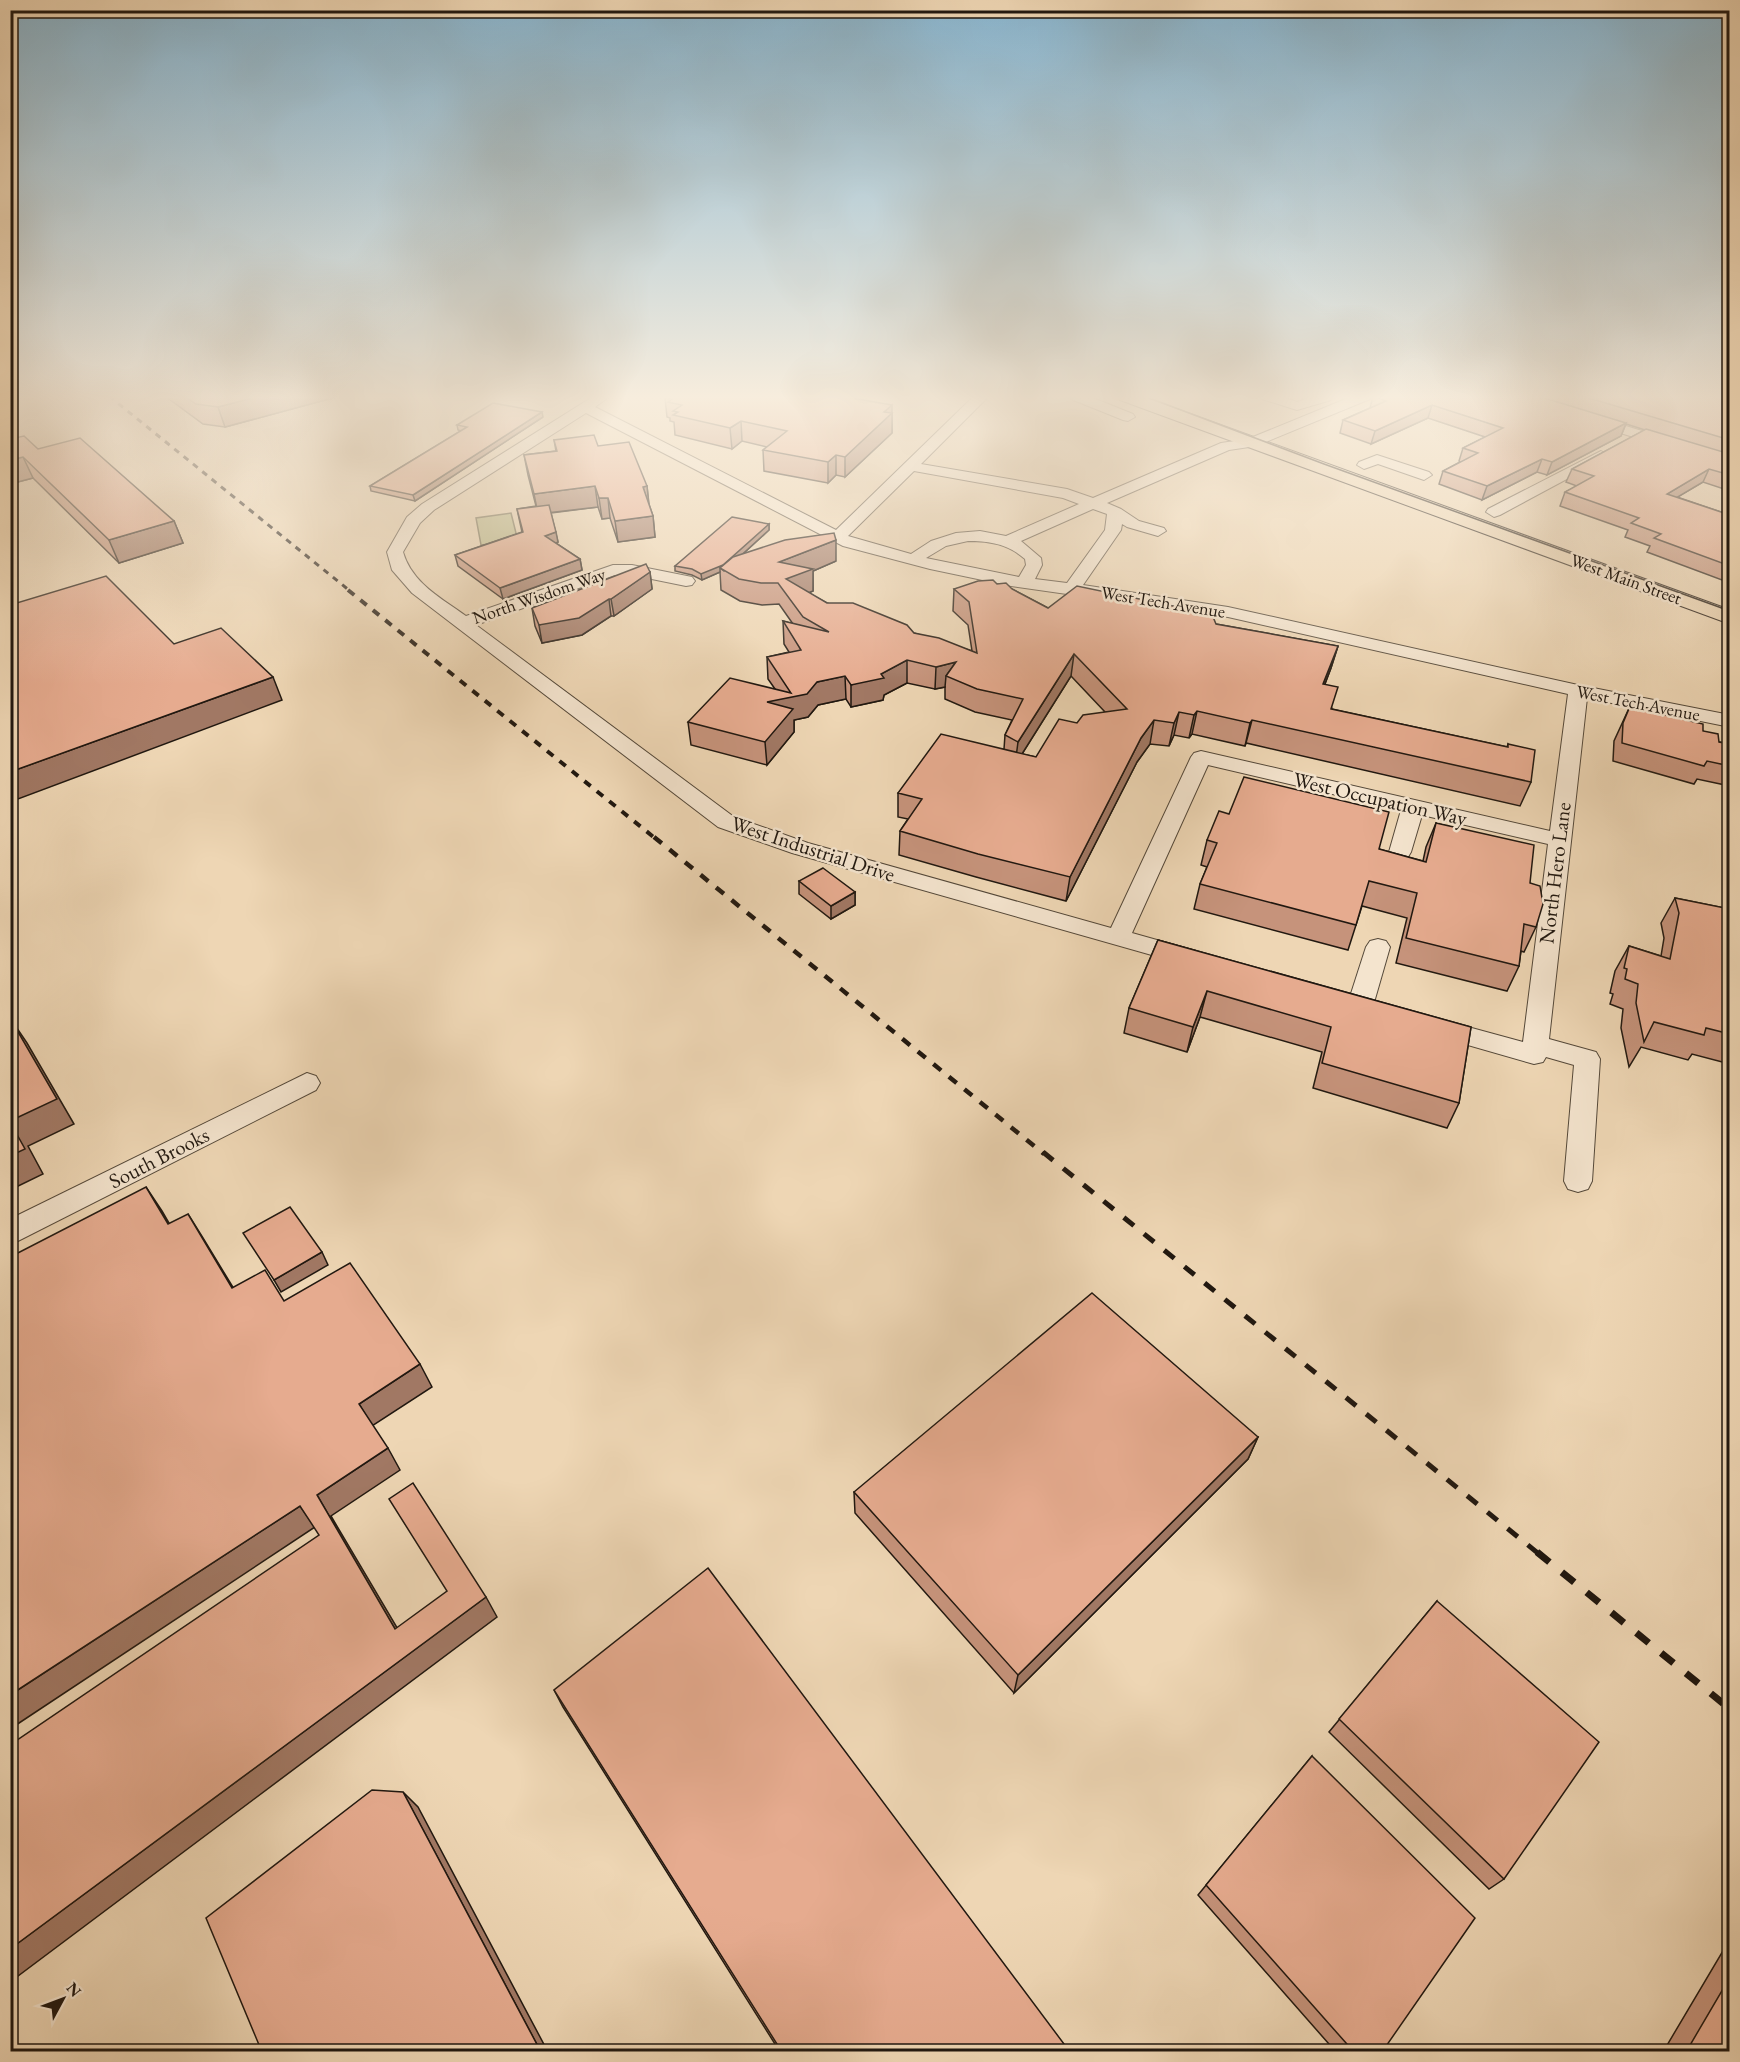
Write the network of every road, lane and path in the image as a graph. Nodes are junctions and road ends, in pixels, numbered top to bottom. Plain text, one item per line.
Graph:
1 (451, 492) edge
2 (756, 492) edge
3 (883, 492) edge
4 (1057, 492) edge
5 (1119, 492) edge
6 (1159, 492) edge
7 (1404, 492) edge
8 (1448, 492) edge
9 (1531, 492) edge
10 (1094, 503) junction
11 (1114, 512) junction
12 (1494, 512) junction
13 (1095, 521) dead end
14 (1158, 531) dead end
15 (837, 538) junction
16 (1007, 541) junction
17 (1046, 543) dead end
18 (1027, 551) junction
19 (913, 560) junction
20 (686, 581) dead end
21 (1025, 582) junction
22 (1072, 588) junction
23 (1730, 599) edge
24 (1730, 618) edge
25 (464, 623) junction
26 (1578, 691) junction
27 (1730, 721) edge
28 (1413, 807) junction
29 (1559, 840) junction
30 (1400, 852) edge
31 (1118, 938) junction
32 (1378, 947) dead end
33 (1210, 964) edge
34 (1360, 1006) edge
35 (1414, 1022) edge
36 (1534, 1049) junction
37 (307, 1083) dead end
38 (1578, 1181) dead end
39 (10, 1233) edge

1 - 25 street, West Industrial Drive
2 - 15 street, West Tech Avenue
3 - 15 street
4 - 10 street
5 - 10 street
6 - 11 street
7 - 24 main road, West Main Street
8 - 12 main road, West Main Street
9 - 12 street
10 - 11 street
10 - 16 street
11 - 13 street
11 - 14 street
11 - 22 street
12 - 23 main road, West Main Street
15 - 19 street, West Tech Avenue
16 - 18 street
16 - 19 street
17 - 18 street
18 - 21 street
19 - 21 street, West Tech Avenue
20 - 25 street, North Wisdom Way
21 - 22 street, West Tech Avenue
22 - 26 street, West Tech Avenue
25 - 31 street, West Industrial Drive
26 - 27 street, West Tech Avenue
26 - 29 street, North Hero Lane
28 - 29 street, West Occupation Way
28 - 30 street
28 - 31 street, West Occupation Way
29 - 36 street, North Hero Lane
31 - 33 street, West Industrial Drive
32 - 34 street
35 - 36 street
36 - 38 street
37 - 39 street, South Brooks

